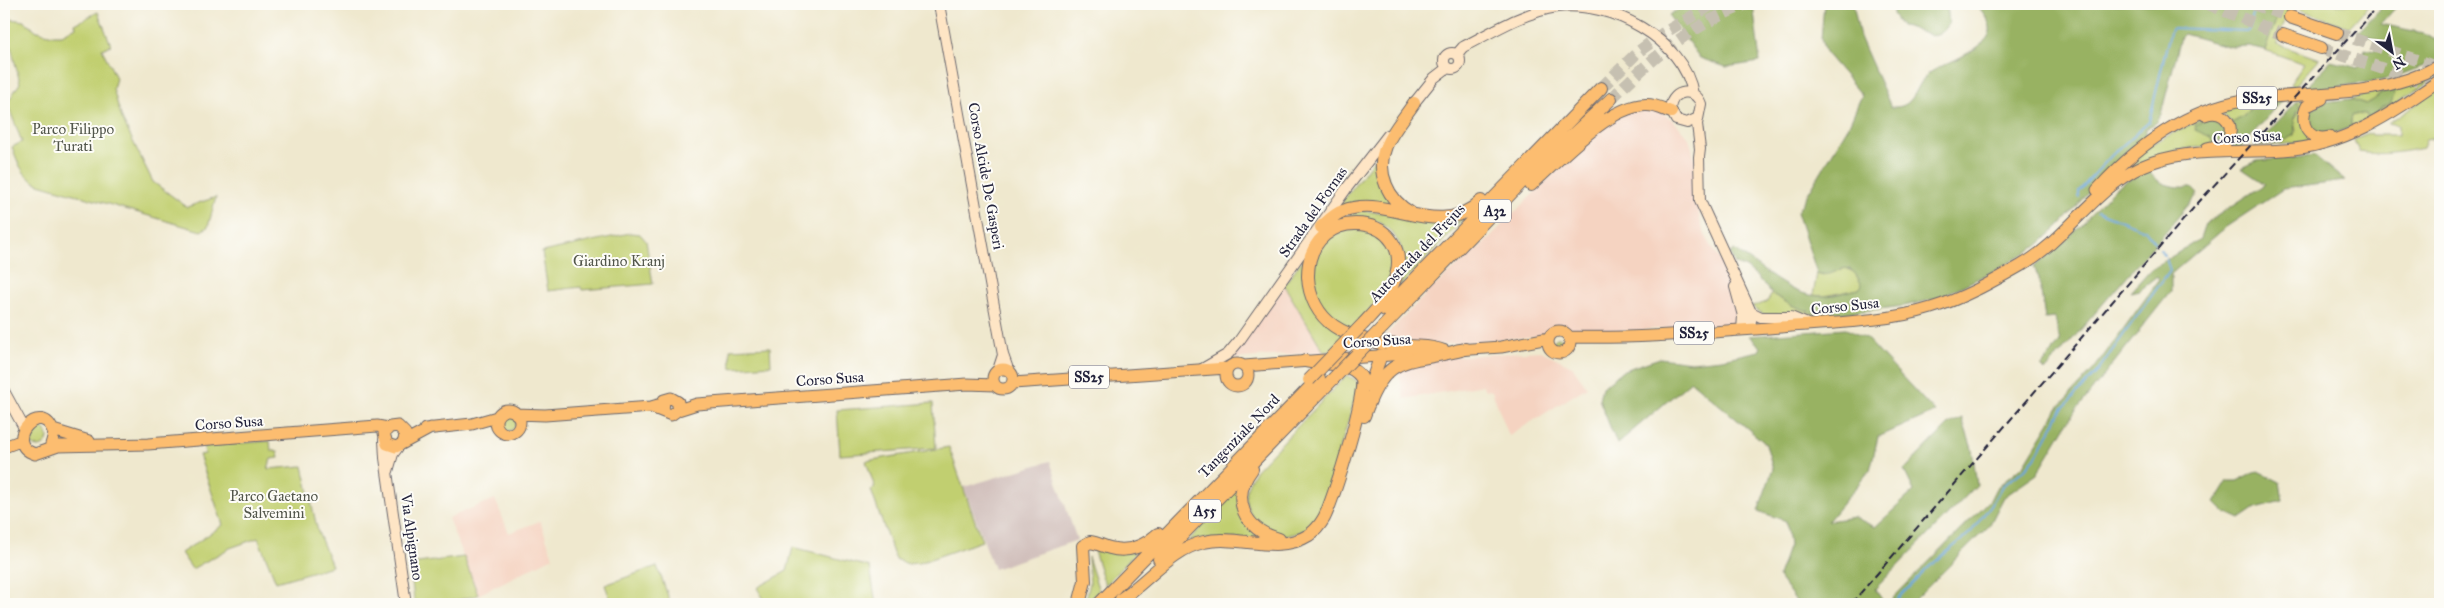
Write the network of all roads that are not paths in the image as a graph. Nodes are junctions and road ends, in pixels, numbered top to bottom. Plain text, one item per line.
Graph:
1 (939, 4) edge
2 (2290, 17) tunnel mouth
3 (2337, 33) tunnel mouth
4 (2283, 35) tunnel mouth
5 (2321, 48) tunnel mouth
6 (1680, 64) junction
7 (2440, 65) edge
8 (2440, 80) edge
9 (1601, 88) tunnel mouth
10 (2365, 90) junction
11 (1693, 94) junction
12 (1676, 95) junction
13 (1611, 99) tunnel mouth
14 (1414, 103) junction
15 (1671, 112) junction
16 (1698, 118) junction
17 (1683, 123) junction
18 (2168, 128) junction
19 (2358, 132) junction
20 (1554, 134) junction
21 (1698, 157) junction
22 (2165, 158) junction
23 (1416, 215) junction
24 (1321, 227) junction
25 (1473, 233) junction
26 (2064, 233) junction
27 (1735, 276) junction
28 (1751, 312) junction
29 (1372, 325) junction
30 (1810, 325) junction
31 (1742, 330) junction
32 (1570, 341) junction
33 (1549, 343) junction
34 (1465, 349) junction
35 (1444, 351) junction
36 (1381, 356) junction
37 (1305, 361) junction
38 (1249, 369) junction
39 (1208, 370) junction
40 (1227, 373) junction
41 (1003, 376) junction
42 (1333, 378) joint
43 (1314, 379) joint
44 (4, 390) edge
45 (497, 417) junction
46 (1293, 419) junction
47 (518, 420) junction
48 (28, 423) junction
49 (472, 424) junction
50 (53, 430) junction
51 (499, 430) junction
52 (1354, 430) junction
53 (385, 434) junction
54 (402, 439) junction
55 (20, 441) junction
56 (103, 445) junction
57 (4, 447) edge
58 (50, 448) junction
59 (388, 474) junction
60 (1339, 475) junction
61 (1221, 477) junction
62 (1286, 542) junction
63 (1116, 600) edge
64 (406, 604) edge
65 (1079, 604) edge
66 (1099, 604) edge

1 - 41 street, Corso Alcide De Gasperi
2 - 3 highway
4 - 5 highway
6 - 11 street
6 - 12 street
6 - 14 street, Strada del Fornas
7 - 10 main road, Corso Susa / SS25
8 - 19 main road, Corso Susa / SS25
9 - 20 highway, Autostrada del Frejus / A32
10 - 18 main road, Corso Susa / SS25
10 - 19 main road
11 - 12 street
11 - 16 street
12 - 15 street
13 - 25 highway, Autostrada del Frejus / A32
14 - 23 highway
14 - 24 street, Strada del Fornas
15 - 17 street
15 - 25 highway
16 - 17 street
16 - 21 street
17 - 21 street
18 - 22 main road
18 - 26 main road, Corso Susa / SS25
19 - 22 main road, Corso Susa / SS25
20 - 23 highway
20 - 29 highway, Autostrada del Frejus / A32
21 - 27 street
22 - 26 main road, Corso Susa / SS25
23 - 24 highway
24 - 39 street, Strada del Fornas
25 - 29 highway, Autostrada del Frejus / A32
26 - 30 main road, Corso Susa / SS25
27 - 28 street
27 - 31 street
28 - 30 street
28 - 31 street
29 - 35 highway
29 - 42 highway, Autostrada del Frejus / A32, bridge
29 - 43 highway, Autostrada del Frejus / A32
30 - 31 main road, Corso Susa / SS25
31 - 32 main road, Corso Susa / SS25
32 - 33 main road, SS25
32 - 33 main road, SS25
33 - 34 main road, Corso Susa / SS25
34 - 35 main road, Corso Susa / SS25
34 - 60 highway
35 - 36 main road, Corso Susa / SS25
36 - 37 main road, Corso Susa / SS25
36 - 52 highway
37 - 38 main road, Corso Susa / SS25
37 - 52 highway
38 - 40 main road, SS25
38 - 40 main road, SS25
39 - 40 main road, Corso Susa / SS25
39 - 41 main road, Corso Susa / SS25
41 - 47 main road, Corso Susa / SS25
42 - 46 highway, Tangenziale Nord / A55
43 - 61 highway, Tangenziale Nord / A55
44 - 48 street
45 - 47 main road
45 - 49 main road
45 - 51 main road
46 - 62 highway
46 - 63 highway, Tangenziale Nord / A55
47 - 51 main road
48 - 50 main road
48 - 55 main road
49 - 51 main road
49 - 54 main road
50 - 56 main road
50 - 58 main road
52 - 60 highway
53 - 54 main road
53 - 54 main road, Corso Susa
53 - 56 main road, Corso Susa
53 - 59 street, Via Alpignano
54 - 59 street, Via Alpignano
55 - 57 main road
55 - 58 main road
56 - 58 main road, Corso Susa
59 - 64 street, Via Alpignano
60 - 62 highway
61 - 63 highway, Tangenziale Nord / A55
61 - 65 highway
62 - 63 highway
63 - 66 highway, Tangenziale Nord / A55

